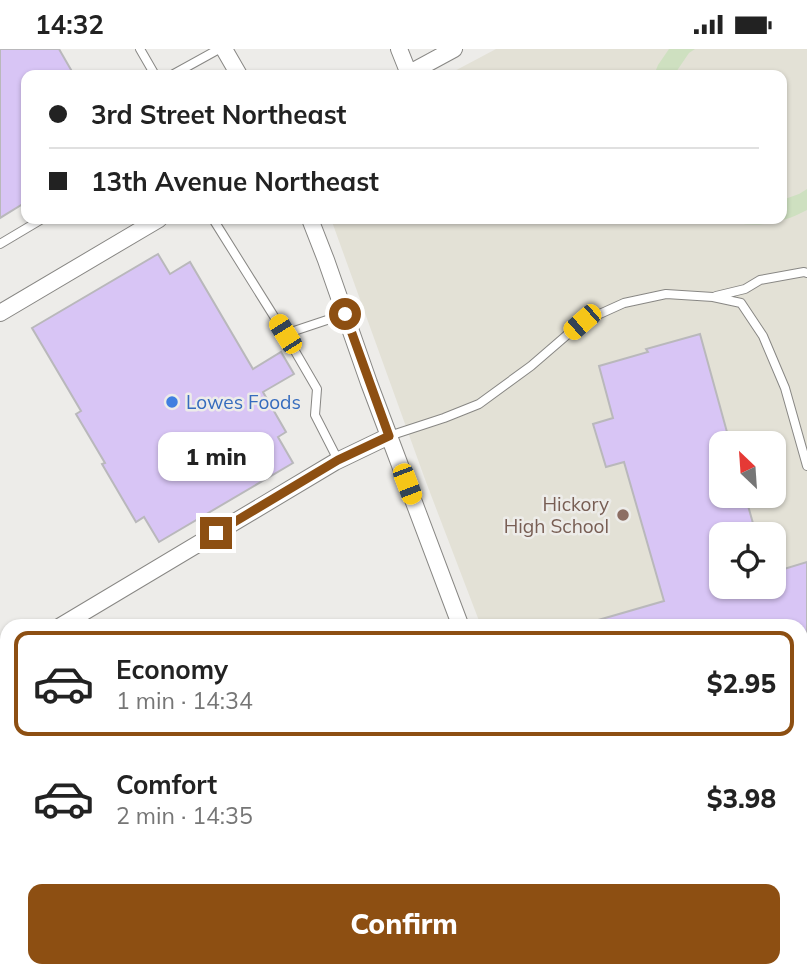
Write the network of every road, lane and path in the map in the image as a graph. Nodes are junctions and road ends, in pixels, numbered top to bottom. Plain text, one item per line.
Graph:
1 (140, 49) edge
2 (222, 49) edge
3 (399, 49) edge
4 (454, 49) edge
5 (152, 70) edge
6 (182, 70) edge
7 (236, 70) edge
8 (406, 70) edge
9 (415, 70) edge
10 (34, 224) edge
11 (151, 224) edge
12 (216, 224) edge
13 (312, 224) edge
14 (0, 244) edge
15 (807, 273) edge
16 (713, 297) junction
17 (0, 313) edge
18 (345, 314) junction
19 (285, 334) junction
20 (389, 436) junction
21 (338, 460) junction
22 (807, 465) edge
23 (72, 619) edge
24 (458, 619) edge

1 - 5 lane
2 - 6 lane
2 - 7 street
3 - 8 street
4 - 9 street
10 - 14 lane
11 - 17 street
12 - 19 lane
13 - 18 street
15 - 16 lane
16 - 20 lane
16 - 22 lane
18 - 19 lane
18 - 20 street
19 - 21 lane
20 - 21 street
20 - 24 street
21 - 23 street

